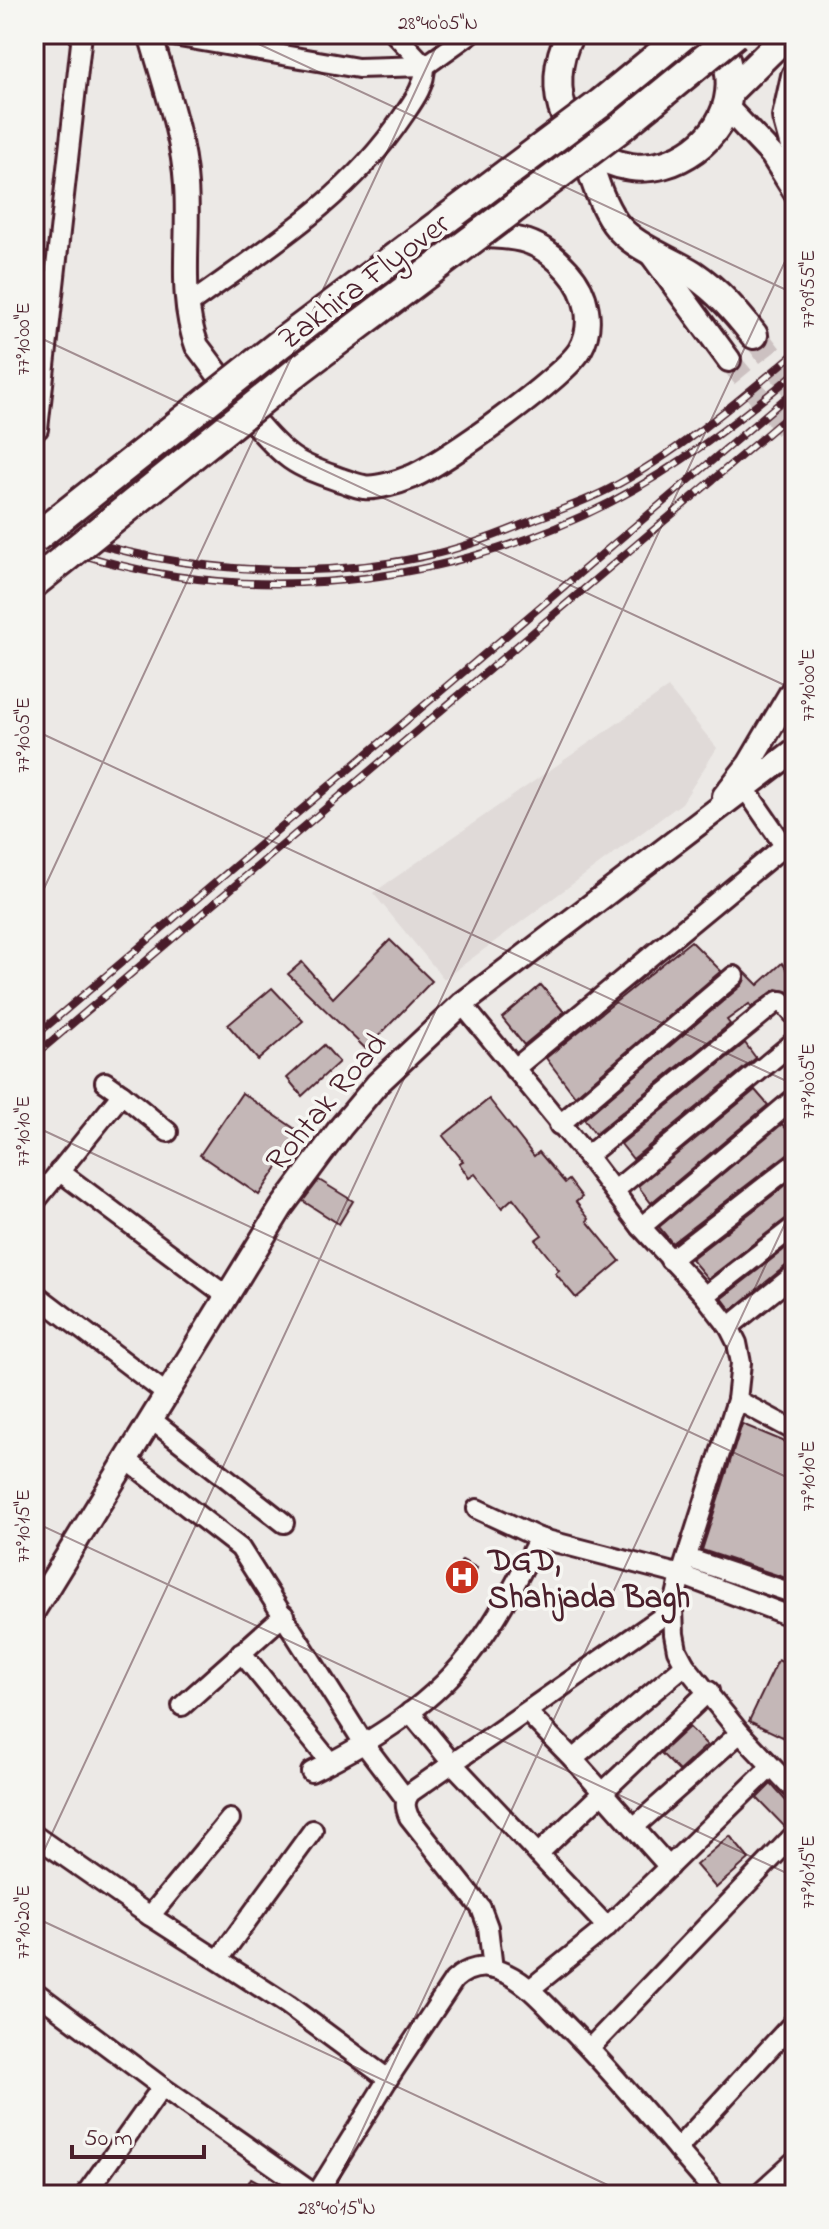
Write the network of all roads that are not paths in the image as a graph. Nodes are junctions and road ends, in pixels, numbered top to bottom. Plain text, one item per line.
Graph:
1 (82, 34) edge
2 (150, 34) edge
3 (162, 34) edge
4 (395, 34) edge
5 (470, 34) edge
6 (569, 34) edge
7 (685, 34) edge
8 (717, 34) edge
9 (735, 34) edge
10 (788, 34) edge
11 (425, 66) junction
12 (795, 76) edge
13 (726, 103) junction
14 (582, 142) junction
15 (787, 155) edge
16 (795, 192) edge
17 (477, 236) junction
18 (647, 248) junction
19 (187, 306) junction
20 (754, 335) tunnel mouth
21 (729, 360) tunnel mouth
22 (38, 429) dead end
23 (34, 539) edge
24 (34, 583) edge
25 (795, 686) edge
26 (795, 750) edge
27 (746, 790) junction
28 (704, 822) junction
29 (791, 848) edge
30 (734, 976) dead end
31 (462, 1004) junction
32 (795, 1016) edge
33 (795, 1041) edge
34 (514, 1069) junction
35 (105, 1082) dead end
36 (122, 1094) junction
37 (795, 1098) edge
38 (559, 1125) junction
39 (168, 1132) dead end
40 (587, 1156) junction
41 (795, 1163) edge
42 (59, 1171) junction
43 (614, 1191) junction
44 (34, 1203) edge
45 (795, 1226) edge
46 (641, 1227) junction
47 (670, 1260) junction
48 (795, 1274) edge
49 (34, 1293) edge
50 (705, 1296) junction
51 (228, 1297) junction
52 (729, 1327) junction
53 (168, 1395) junction
54 (737, 1400) junction
55 (152, 1420) junction
56 (795, 1431) edge
57 (127, 1460) junction
58 (477, 1509) dead end
59 (284, 1523) dead end
60 (539, 1538) junction
61 (684, 1567) junction
62 (795, 1594) edge
63 (673, 1609) junction
64 (34, 1610) edge
65 (284, 1615) junction
66 (795, 1618) edge
67 (241, 1652) junction
68 (685, 1665) junction
69 (709, 1691) junction
70 (182, 1706) dead end
71 (410, 1712) junction
72 (528, 1713) junction
73 (740, 1733) junction
74 (365, 1745) junction
75 (573, 1759) junction
76 (330, 1762) junction
77 (452, 1763) junction
78 (771, 1767) junction
79 (311, 1772) dead end
80 (795, 1791) edge
81 (603, 1792) junction
82 (406, 1799) junction
83 (230, 1819) dead end
84 (634, 1827) junction
85 (313, 1830) dead end
86 (795, 1834) edge
87 (34, 1835) edge
88 (538, 1854) junction
89 (669, 1867) junction
90 (150, 1916) junction
91 (607, 1927) junction
92 (219, 1959) junction
93 (493, 1969) junction
94 (530, 1989) junction
95 (34, 1991) edge
96 (795, 2021) edge
97 (590, 2048) junction
98 (388, 2079) junction
99 (162, 2087) junction
100 (677, 2149) junction
101 (795, 2166) edge
102 (85, 2195) edge
103 (316, 2195) edge
104 (717, 2195) edge
105 (763, 2195) edge

1 - 22 street
2 - 19 street
3 - 11 street
4 - 11 street
5 - 11 street
6 - 14 main road
7 - 23 main road, Zakhira Flyover, bridge
8 - 13 main road
9 - 17 main road, Zakhira Flyover, bridge
10 - 13 main road
11 - 19 street
12 - 15 main road
13 - 14 main road
13 - 15 street
14 - 18 main road
15 - 16 street
17 - 19 street
17 - 24 main road, Zakhira Flyover, bridge
18 - 20 main road
18 - 21 street
25 - 28 street
26 - 27 street, Rohtak Road
27 - 28 street, Rohtak Road
27 - 29 street
28 - 31 street, Rohtak Road
29 - 34 street
30 - 38 street
31 - 34 street
31 - 51 street, Rohtak Road
32 - 40 street
33 - 43 street
34 - 38 street
35 - 36 street
36 - 39 street
36 - 42 street
37 - 46 street
38 - 40 street
40 - 43 street
41 - 47 street
42 - 44 street
42 - 51 street
43 - 46 street
45 - 50 street
46 - 47 street
47 - 50 street
48 - 52 street
49 - 53 street
50 - 52 street
51 - 53 street, Rohtak Road
52 - 54 street
53 - 55 street, Rohtak Road
54 - 56 street
54 - 61 street
55 - 57 street, Rohtak Road
55 - 59 street
57 - 64 street, Rohtak Road
57 - 65 street
58 - 60 street
60 - 61 street
60 - 71 street
61 - 62 street
61 - 63 street
61 - 66 street
63 - 68 street
63 - 72 street
65 - 67 street
65 - 74 street
67 - 70 street
67 - 76 street
68 - 69 street
68 - 75 street
69 - 73 street
69 - 81 street
71 - 74 street
71 - 77 street
72 - 75 street
72 - 77 street
73 - 78 street
73 - 84 street
74 - 76 street
74 - 82 street
75 - 81 street
76 - 79 street
77 - 82 street
77 - 88 street
78 - 80 street
78 - 89 street
81 - 84 street
81 - 88 street
82 - 93 street
83 - 90 street
84 - 89 street
85 - 92 street
86 - 97 street
87 - 90 street
88 - 91 street
89 - 91 street
90 - 92 street
91 - 94 street
92 - 98 street
93 - 94 street
93 - 98 street
94 - 97 street
95 - 99 street
96 - 100 street
97 - 100 street
98 - 103 street
99 - 102 street
99 - 103 street
100 - 104 street
101 - 105 main road

